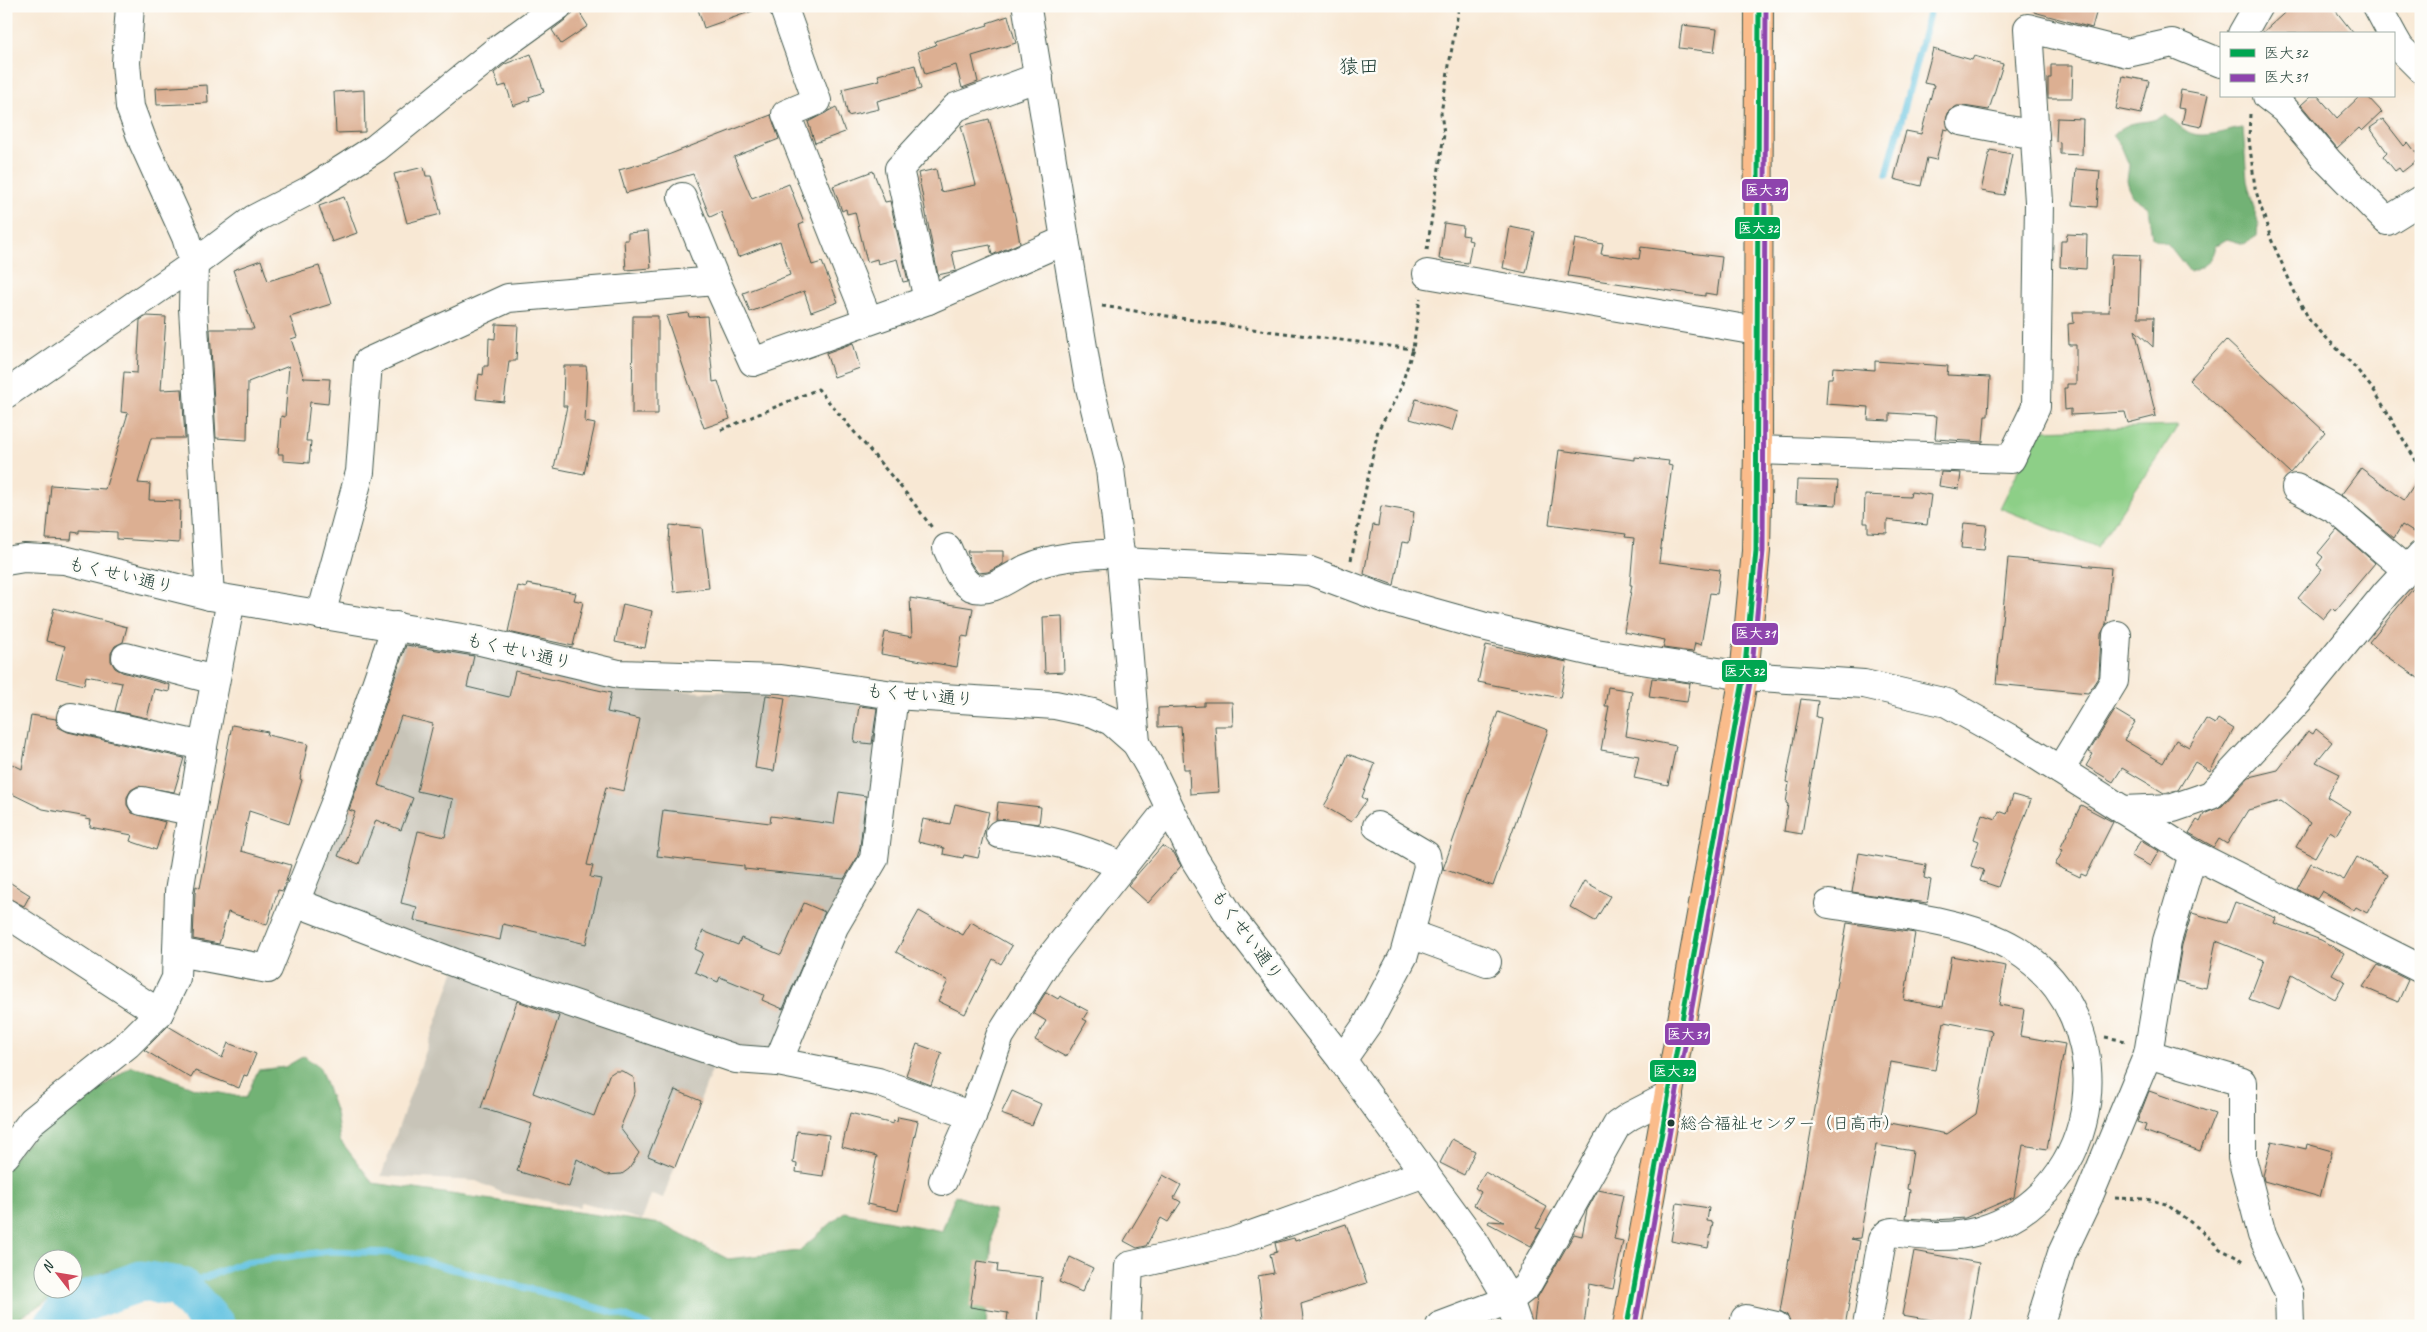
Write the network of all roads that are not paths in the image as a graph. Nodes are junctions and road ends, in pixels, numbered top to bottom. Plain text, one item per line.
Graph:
1 (130, 6) edge
2 (558, 6) edge
3 (783, 6) edge
4 (1028, 6) edge
5 (1760, 6) edge
6 (2258, 6) edge
7 (2377, 6) edge
8 (2243, 32) edge
9 (2391, 32) edge
10 (2394, 37) edge
11 (2220, 63) edge
12 (2421, 69) edge
13 (1039, 77) junction
14 (2259, 100) edge
15 (1961, 121) dead end
16 (2035, 135) junction
17 (682, 197) dead end
18 (2421, 200) edge
19 (1065, 240) junction
20 (194, 264) junction
21 (1427, 274) road end
22 (716, 281) junction
23 (928, 300) junction
24 (868, 320) junction
25 (1757, 332) junction
26 (6, 394) edge
27 (1758, 450) junction
28 (2296, 488) dead end
29 (947, 548) road end
30 (1120, 558) junction
31 (6, 560) edge
32 (2414, 562) edge
33 (220, 598) junction
34 (321, 615) junction
35 (396, 626) junction
36 (2117, 635) dead end
37 (126, 658) dead end
38 (1744, 676) junction
39 (215, 680) junction
40 (894, 695) junction
41 (71, 717) dead end
42 (1136, 743) junction
43 (202, 746) junction
44 (2060, 770) junction
45 (142, 800) dead end
46 (1169, 808) junction
47 (2123, 810) junction
48 (191, 811) junction
49 (1377, 826) dead end
50 (1000, 834) dead end
51 (2193, 854) junction
52 (1122, 867) junction
53 (295, 902) junction
54 (1829, 904) dead end
55 (6, 913) edge
56 (1410, 934) junction
57 (177, 952) junction
58 (1487, 962) dead end
59 (2421, 969) edge
60 (158, 1013) junction
61 (2148, 1051) junction
62 (1342, 1060) junction
63 (778, 1062) junction
64 (1669, 1096) junction
65 (972, 1116) junction
66 (6, 1155) edge
67 (1425, 1174) junction
68 (943, 1181) dead end
69 (1509, 1300) junction
70 (1126, 1326) edge
71 (1440, 1326) edge
72 (1518, 1326) edge
73 (1627, 1326) edge
74 (1744, 1326) edge
75 (1776, 1326) edge
76 (1867, 1326) edge
77 (2039, 1326) edge
78 (2290, 1326) edge

1 - 20 street
2 - 20 street
3 - 24 street
4 - 13 street
5 - 25 main road
6 - 8 street
7 - 9 street
10 - 12 street
11 - 16 street
13 - 19 street
13 - 23 street
14 - 18 street
15 - 16 street
16 - 27 street
17 - 22 street
19 - 23 street
19 - 30 street
20 - 26 street
20 - 33 street
21 - 25 street
22 - 24 street
22 - 34 street
23 - 24 street
25 - 27 main road
27 - 38 main road
28 - 32 street
29 - 30 street
30 - 38 street
30 - 42 street
31 - 33 street, もくせい通り
32 - 47 street
33 - 34 street, もくせい通り
33 - 39 street
34 - 35 street, もくせい通り
35 - 40 street, もくせい通り
35 - 53 street
36 - 44 street
37 - 39 street
38 - 44 street
38 - 64 main road
39 - 43 street
40 - 42 street, もくせい通り
40 - 63 street
41 - 43 street
42 - 46 street, もくせい通り
43 - 48 street
44 - 47 street
45 - 48 street
46 - 52 street
46 - 62 street, もくせい通り
47 - 51 street
48 - 57 street
49 - 56 street
50 - 52 street
51 - 59 street
51 - 61 street
52 - 65 street
53 - 57 street
53 - 63 street
54 - 76 street
55 - 60 street
56 - 58 street
56 - 62 street
57 - 60 street
60 - 66 street
61 - 77 street
61 - 78 street
62 - 67 street, もくせい通り
63 - 65 street
64 - 69 street
64 - 73 main road
65 - 68 street
67 - 69 street, もくせい通り
67 - 70 street
69 - 71 street
69 - 72 street, もくせい通り
74 - 75 street

